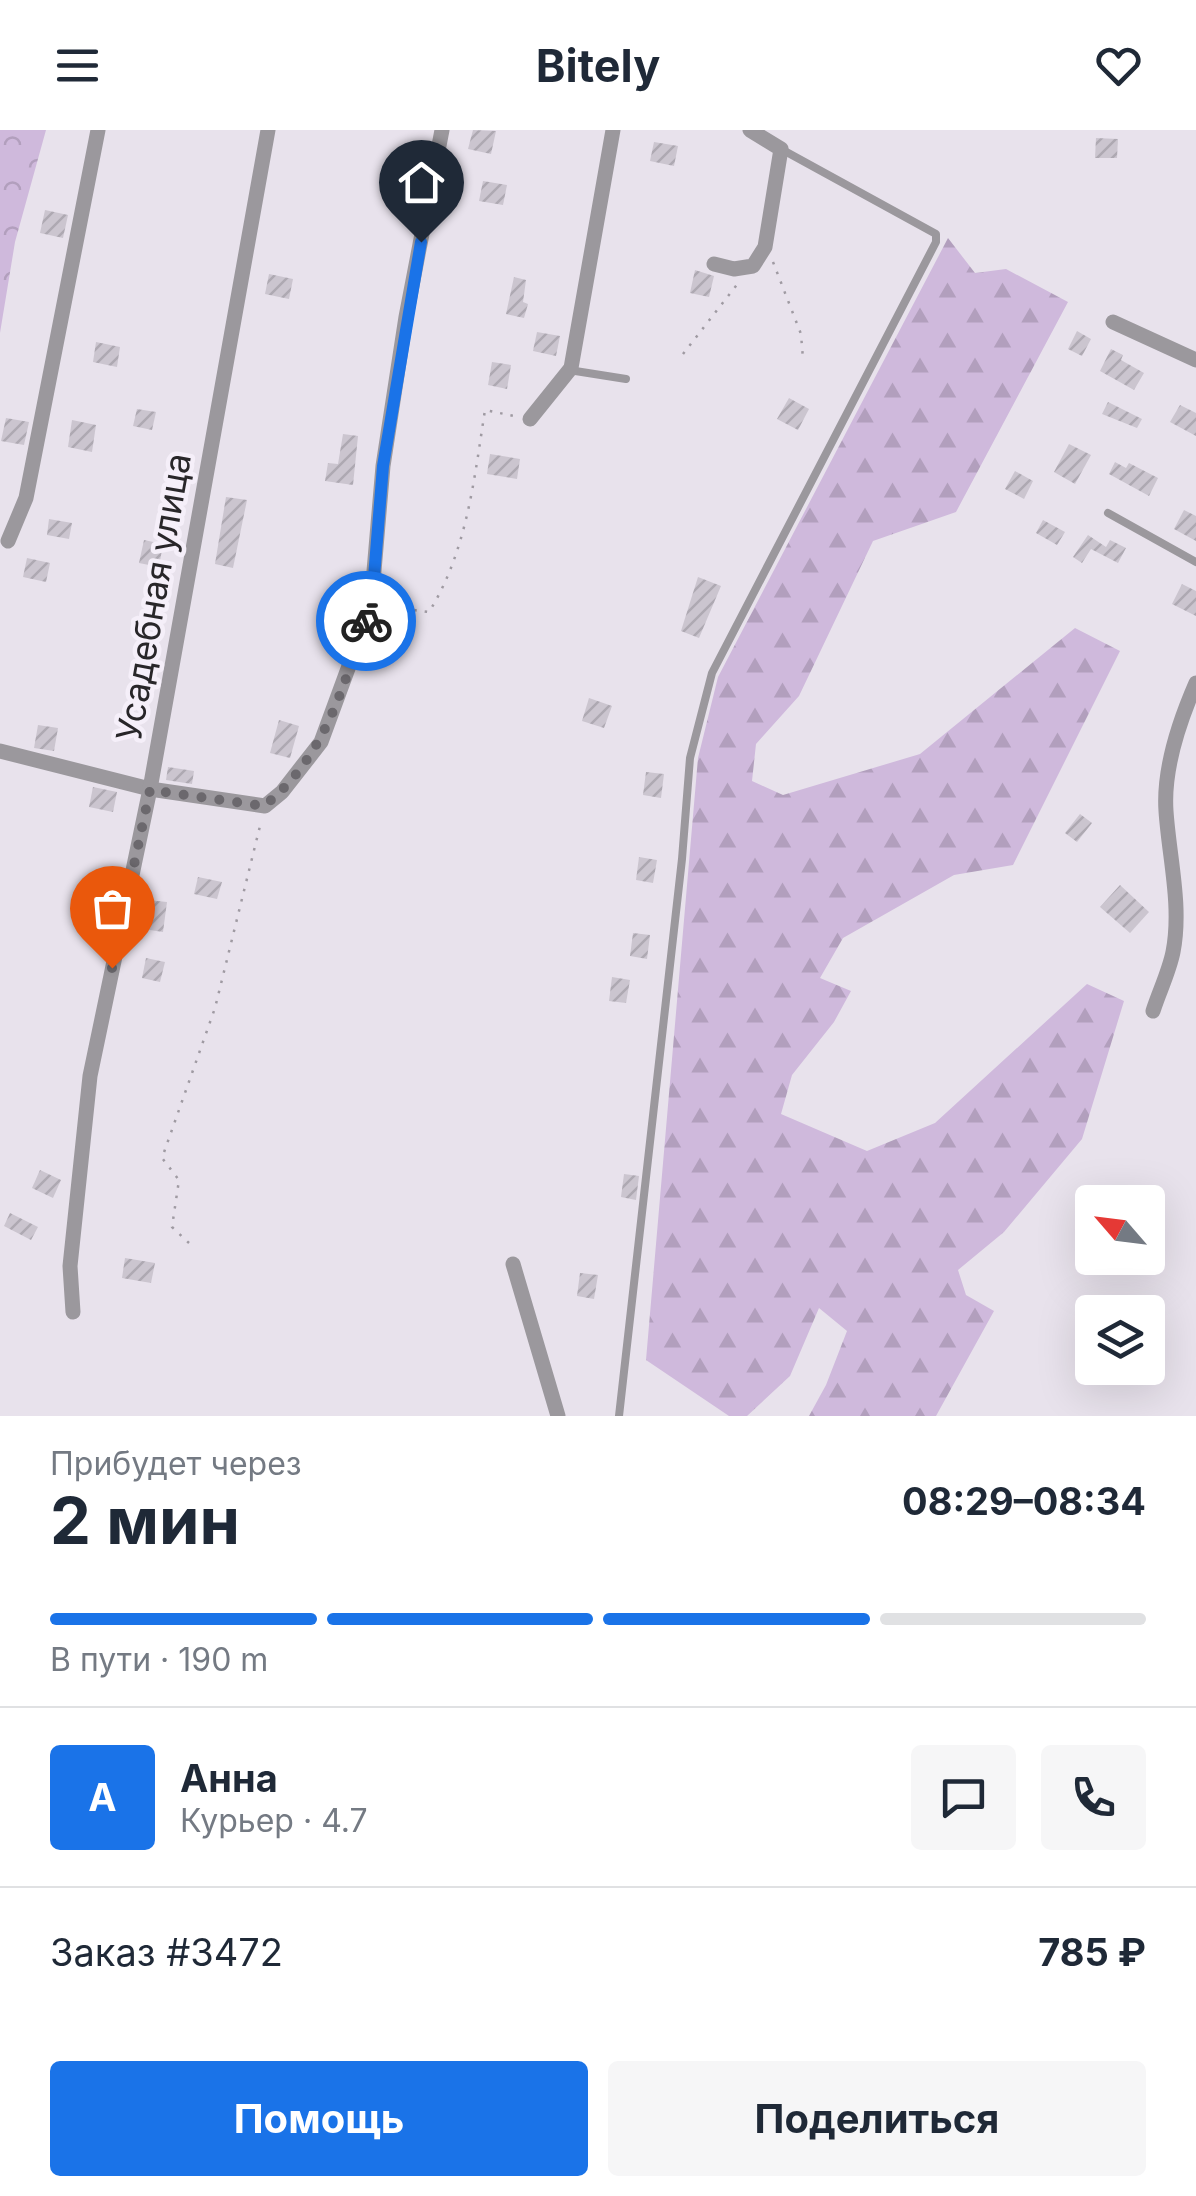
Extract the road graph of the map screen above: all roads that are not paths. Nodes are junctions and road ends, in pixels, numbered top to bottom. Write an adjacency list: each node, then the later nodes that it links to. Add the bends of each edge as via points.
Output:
1 (98, 130): 14 (street, via 26,498)
2 (268, 130): 18 (street, Усадебная улица)
3 (442, 130): 18 (street, via 383,466 372,602 321,742 264,806)
4 (614, 130): 10 (street)
5 (750, 130): 6 (street)
6 (782, 149): 7 (street, via 765,248 753,266); 23 (lane, via 936,234 936,242 712,673 690,758)
7 (714, 264)
8 (1113, 322): 9 (street)
9 (1196, 360)
10 (569, 370): 11 (lane); 12 (street)
11 (626, 379)
12 (530, 420)
13 (1108, 513): 15 (lane)
14 (8, 541)
15 (1196, 562)
16 (1196, 683): 19 (street, via 1172,755 1166,807 1175,886 1173,952)
17 (0, 751): 18 (street)
18 (150, 790): 21 (street, Усадебная улица, via 90,1076 70,1266)
19 (1152, 1011)
20 (513, 1264): 22 (street)
21 (73, 1312)
22 (558, 1416)
23 (619, 1416)

